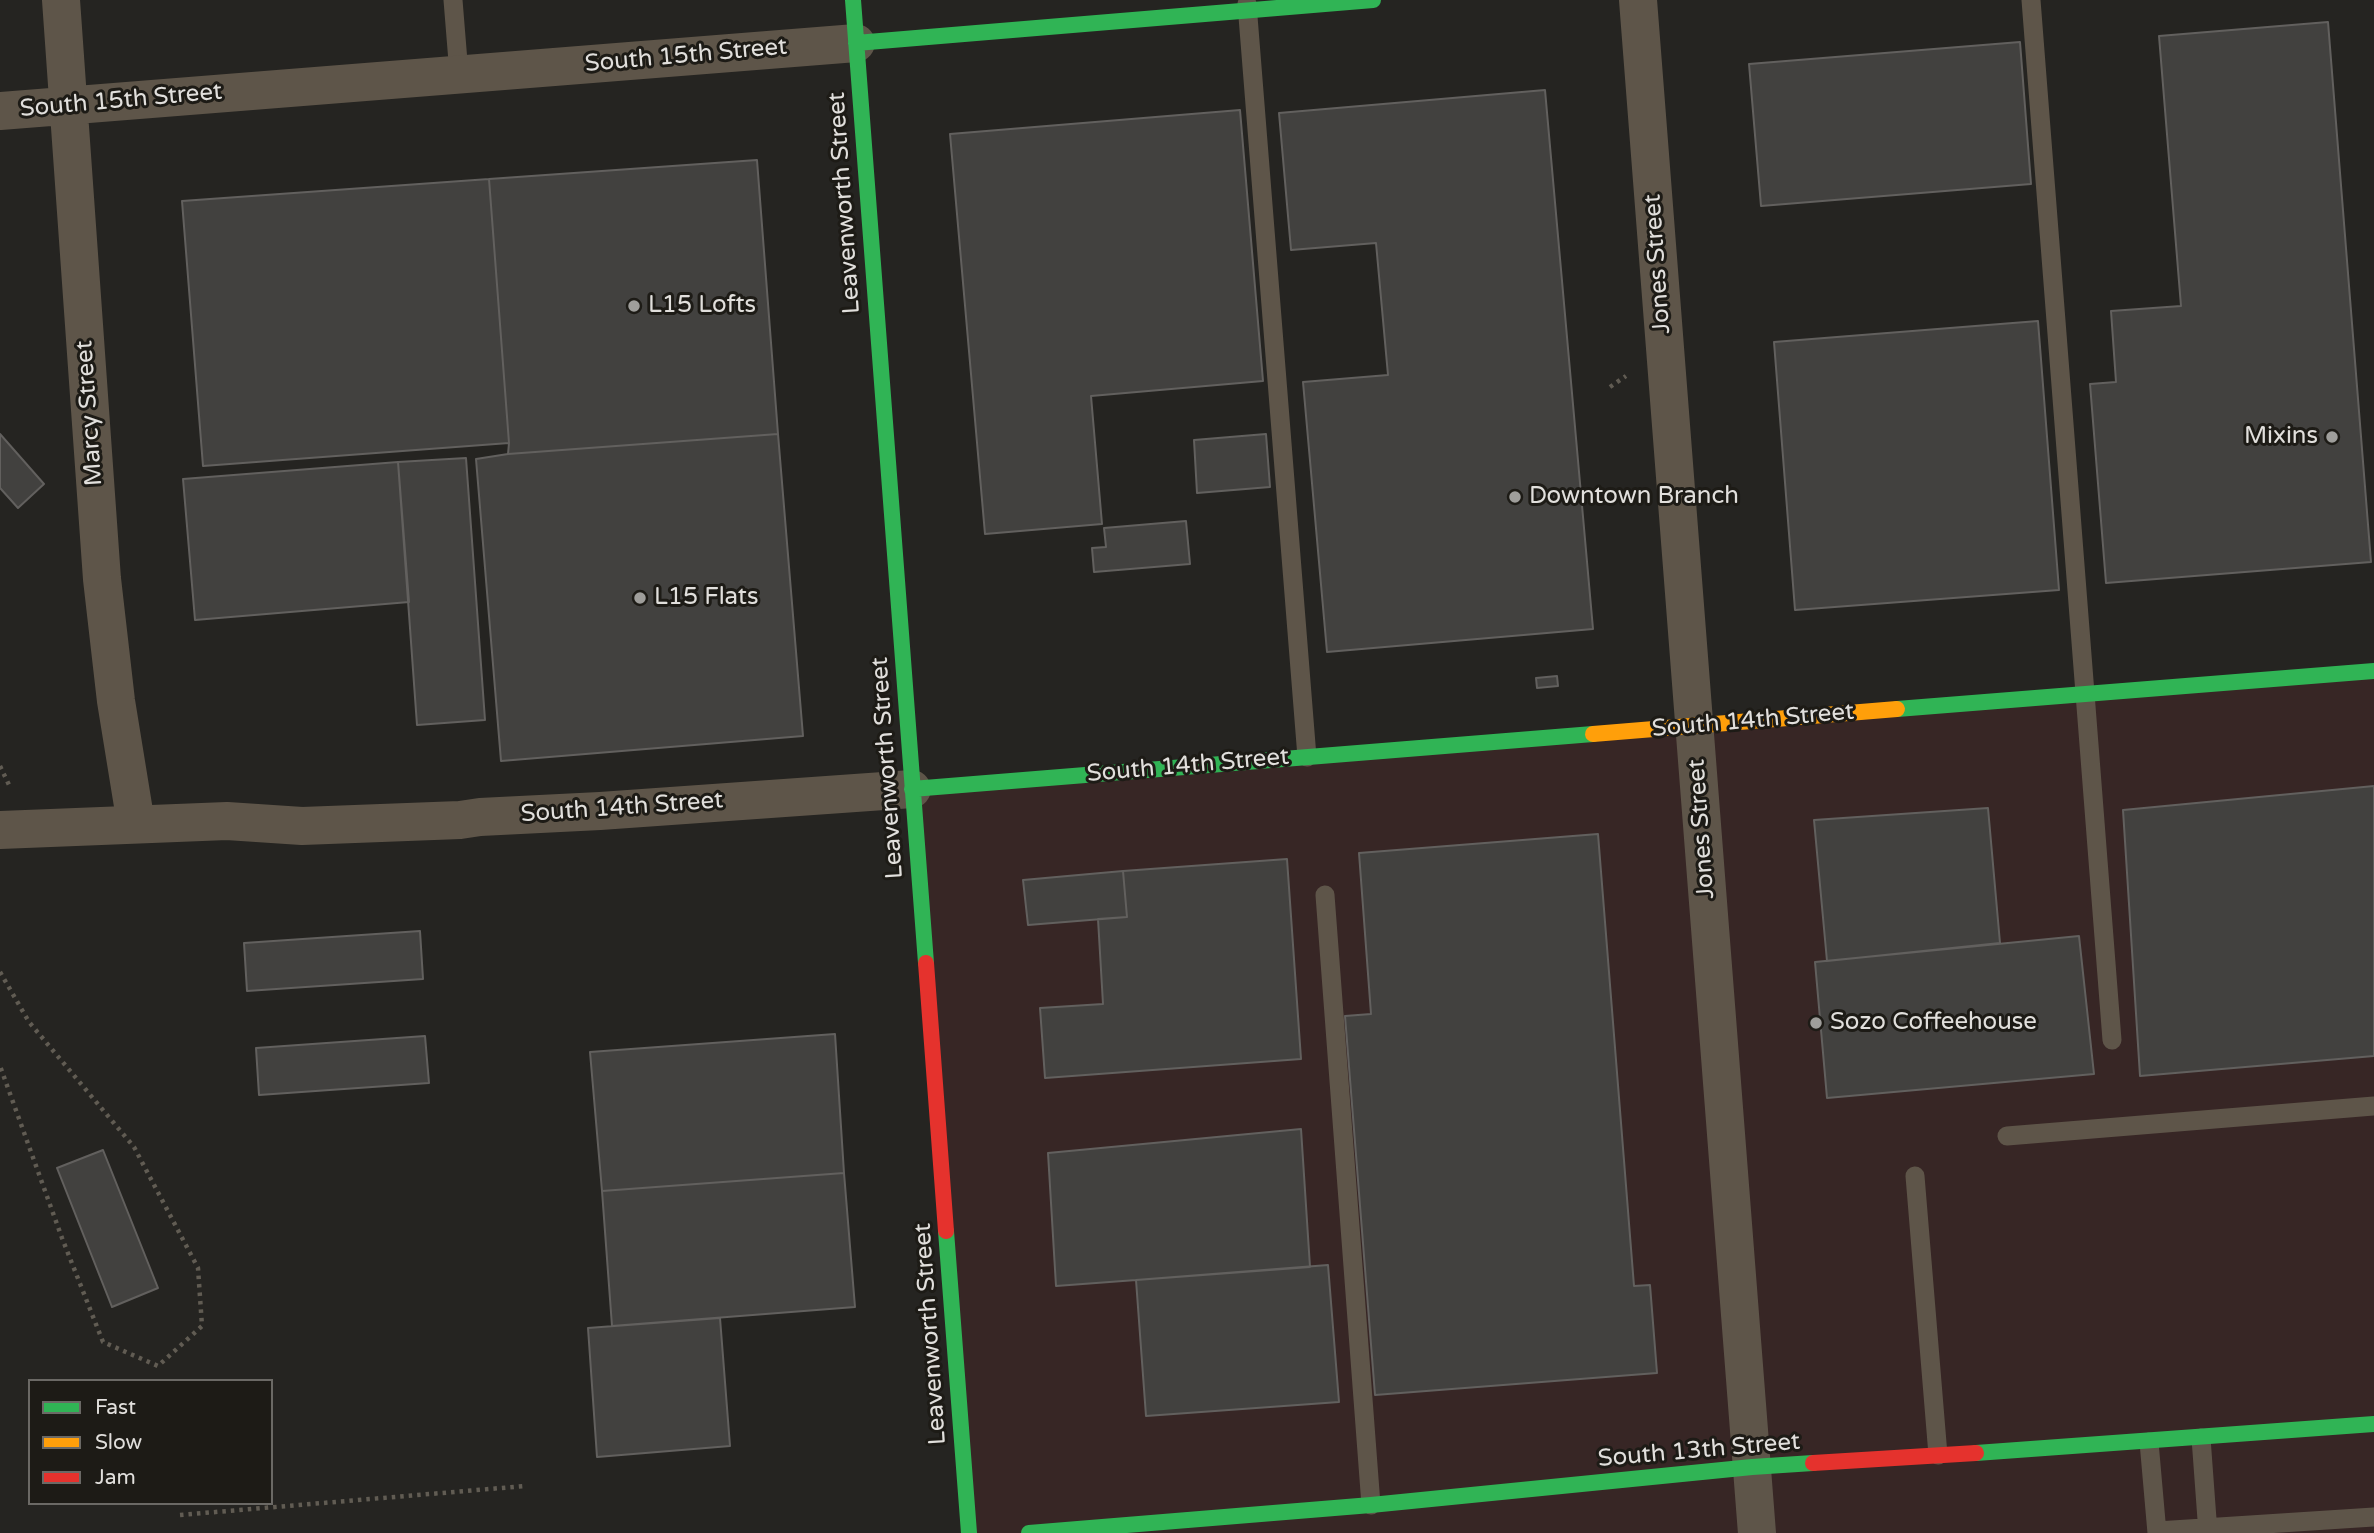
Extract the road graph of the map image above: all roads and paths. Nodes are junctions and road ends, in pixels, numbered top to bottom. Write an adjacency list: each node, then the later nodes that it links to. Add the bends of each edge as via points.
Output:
1 (61, 0): 10 (street, Marcy Street)
2 (453, 0): 9 (lane)
3 (853, 0): 8 (main road, Leavenworth Street)
4 (1373, 0): 7 (main road, South 15th Street)
5 (1638, 0): 14 (street, Jones Street)
6 (2031, 0): 13 (lane)
7 (1247, 5): 8 (main road, South 15th Street); 15 (lane)
8 (856, 43): 9 (street, South 15th Street); 16 (main road, Leavenworth Street)
9 (459, 74): 10 (street, South 15th Street)
10 (69, 105): 11 (street, South 15th Street); 17 (street, Marcy Street, via 102,579)
11 (0, 111)
12 (2374, 671): 13 (main road, South 14th Street)
13 (2085, 694): 14 (main road, South 14th Street); 21 (lane)
14 (1694, 726): 15 (main road, South 14th Street); 30 (street, Jones Street)
15 (1307, 757): 16 (main road, South 14th Street)
16 (912, 789): 17 (street, South 14th Street, via 460,820 302,826 227,821); 38 (main road, Leavenworth Street)
17 (136, 824): 18 (street, South 14th Street)
18 (0, 830)
19 (1325, 895): 32 (lane)
20 (0, 972): 22 (path, via 29,1022 134,1147 198,1268 202,1326 158,1366 103,1342)
21 (2112, 1040)
22 (0, 1066)
23 (2374, 1106): 24 (lane)
24 (2007, 1136)
25 (1915, 1176): 29 (lane)
26 (2374, 1424): 27 (main road, South 13th Street)
27 (2201, 1438): 28 (main road, South 13th Street); 36 (lane)
28 (2149, 1442): 29 (main road, South 13th Street); 37 (lane)
29 (1938, 1455): 30 (main road, South 13th Street)
30 (1752, 1467): 32 (main road, South 13th Street); 40 (street, Jones Street)
31 (525, 1486): 33 (path)
32 (1371, 1506): 39 (main road, South 13th Street)
33 (180, 1515)
34 (2368, 1522): 35 (lane)
35 (2308, 1527): 36 (lane)
36 (2208, 1531): 37 (lane)
37 (2157, 1532)
38 (969, 1533)
39 (1029, 1533)
40 (1757, 1533)

